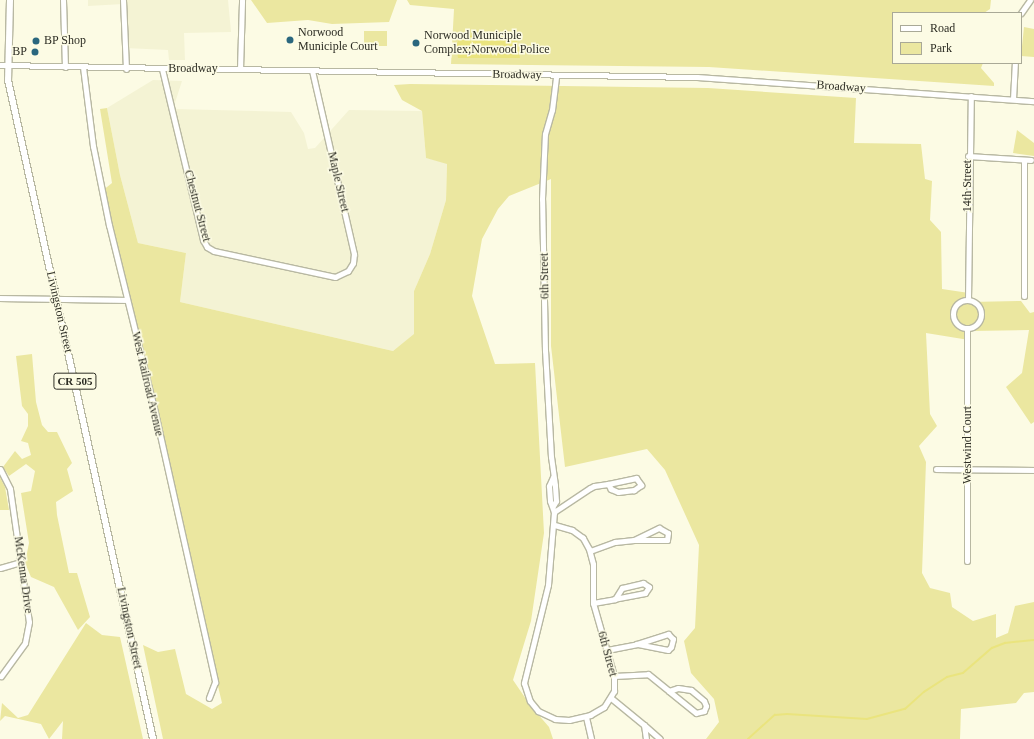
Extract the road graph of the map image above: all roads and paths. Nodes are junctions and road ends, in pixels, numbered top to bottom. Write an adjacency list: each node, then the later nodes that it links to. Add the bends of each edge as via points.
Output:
1 (10, 0): 8 (main road, Livingston Street / CR 505)
2 (63, 0): 9 (street)
3 (123, 0): 11 (street)
4 (242, 0): 13 (street)
5 (1030, 0): 6 (street)
6 (1022, 12)
7 (1015, 64): 17 (street)
8 (3, 65): 9 (street, Broadway); 25 (main road, Livingston Street / CR 505)
9 (65, 67): 10 (street, Broadway)
10 (83, 67): 11 (street, Broadway); 26 (street, West Railroad Avenue, via 97,172)
11 (126, 68): 12 (street, Broadway)
12 (162, 69): 13 (street, Broadway); 22 (street, Chestnut Street, via 203,240 207,247 214,251)
13 (240, 69): 14 (street, Broadway)
14 (312, 71): 15 (street, Broadway); 22 (street, Maple Street, via 354,254 353,263 348,271 339,276)
15 (556, 75): 16 (street, Broadway, via 697,77); 34 (street, 6th Street, via 552,110 545,134 542,199 545,351 556,501 553,506)
16 (971, 96): 17 (street, Broadway); 19 (street, 14th Street)
17 (1013, 99): 18 (street, Broadway)
18 (1034, 101)
19 (968, 156): 20 (street); 27 (street, 14th Street)
20 (1024, 160): 21 (street); 23 (street)
21 (1031, 160)
22 (327, 276)
23 (1024, 296)
24 (0, 298): 25 (street)
25 (57, 299): 26 (street); 52 (main road, Livingston Street / CR 505)
26 (127, 300): 48 (street, West Railroad Avenue, via 215,682)
27 (968, 300): 28 (street, via 976,304 980,317 976,325); 28 (street, via 959,303 953,314 959,325)
28 (967, 328): 31 (street, Westwind Court)
29 (0, 469): 39 (street, McKenna Drive, via 10,490)
30 (936, 469): 31 (street)
31 (969, 470): 32 (street); 38 (street, Westwind Court)
32 (1034, 470)
33 (608, 484): 33 (street, via 636,478 641,485 634,490 618,492 611,489); 34 (street, via 587,489)
34 (554, 512): 35 (street, 6th Street)
35 (554, 525): 37 (street, via 572,530 583,538); 50 (street, 6th Street, via 547,591 524,686 530,701 543,714 562,720)
36 (634, 540): 36 (street, via 665,541 669,535 663,529 655,529); 37 (street, via 621,540)
37 (590, 551): 42 (street, 6th Street)
38 (967, 561)
39 (21, 562): 40 (street); 45 (street, McKenna Drive, via 29,629 22,648)
40 (0, 568)
41 (615, 599): 41 (street, via 643,594 649,588 644,583 628,586 620,590); 42 (street)
42 (593, 603): 44 (street, 6th Street)
43 (637, 644): 43 (street, via 665,635 672,637 672,647 668,650); 44 (street)
44 (607, 650): 46 (street, 6th Street)
45 (0, 676)
46 (614, 676): 47 (street, via 648,674); 49 (street, 6th Street)
47 (669, 690): 47 (street, via 696,713 702,713 706,709 704,701 691,690)
48 (209, 698)
49 (611, 698): 50 (street, 6th Street, via 600,710); 51 (street)
50 (586, 717): 53 (street)
51 (644, 725): 54 (street); 55 (street)
52 (153, 739)
53 (591, 739)
54 (646, 739)
55 (660, 739)

